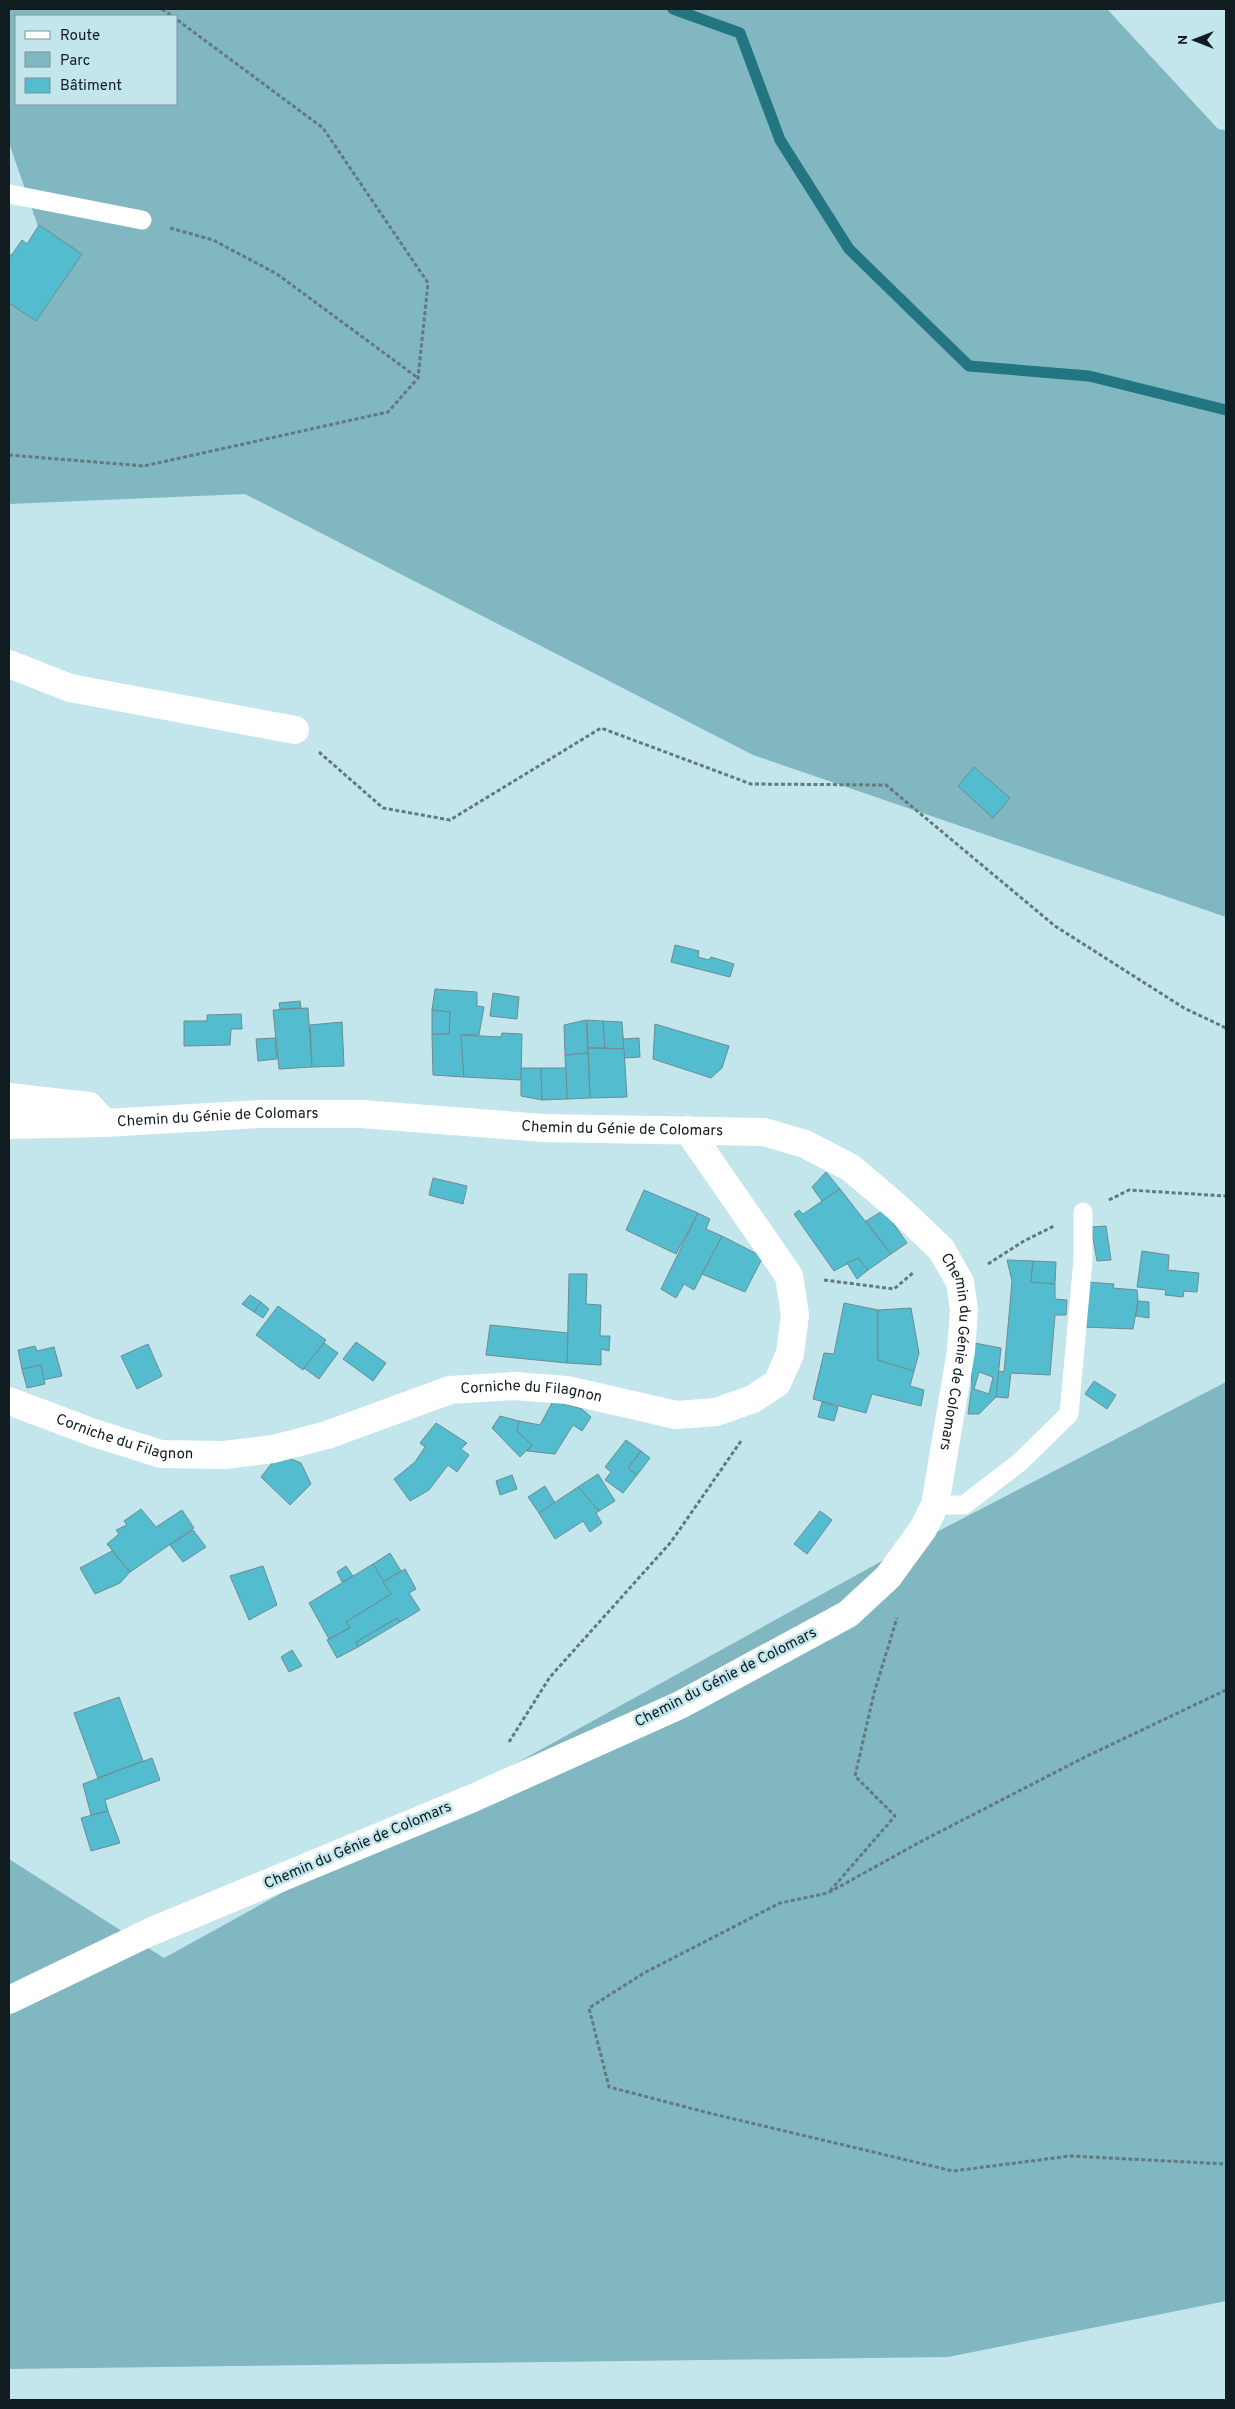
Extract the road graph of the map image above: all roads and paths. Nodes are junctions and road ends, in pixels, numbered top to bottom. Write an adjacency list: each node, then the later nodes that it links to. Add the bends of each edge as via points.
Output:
1 (178, 20): 4 (path, via 323,128 428,283)
2 (9, 194): 3 (lane)
3 (142, 220): 4 (path, via 213,240 277,274)
4 (418, 378): 5 (path, via 388,412 144,466)
5 (9, 455)
6 (9, 664): 7 (street, via 70,688)
7 (295, 730): 8 (path, via 382,808 450,820 602,728 751,784 886,785 1055,926 1184,1008)
8 (1226, 1028)
9 (9, 1097): 10 (street, via 89,1106)
10 (105, 1123): 11 (street, Chemin du Génie de Colomars); 12 (street, Chemin du Génie de Colomars, via 260,1114 361,1114 544,1128)
11 (9, 1125)
12 (688, 1130): 14 (street, Chemin du Génie de Colomars, via 764,1132 805,1144 851,1168); 15 (street, Corniche du Filagnon)
13 (1083, 1212): 18 (lane, via 1083,1260 1069,1414 1020,1462 964,1504)
14 (941, 1249): 15 (path, via 894,1289); 18 (street, Chemin du Génie de Colomars, via 960,1282 964,1310 961,1351)
15 (789, 1276): 16 (street, Corniche du Filagnon, via 796,1315 790,1354 777,1383)
16 (753, 1399): 17 (street, Corniche du Filagnon, via 716,1412 676,1415 567,1390 514,1386 450,1390 327,1435 273,1449 224,1455 161,1454); 21 (path, via 748,1431 671,1542 550,1677)
17 (9, 1401)
18 (935, 1504): 23 (street, Chemin du Génie de Colomars, via 923,1529 888,1578 848,1614 680,1705 473,1798 150,1932)
19 (899, 1611): 22 (path, via 874,1693 855,1776 895,1816)
20 (1226, 1690): 22 (path, via 1083,1758)
21 (504, 1749)
22 (828, 1893): 24 (path, via 780,1903 644,1972 589,2008 609,2087 953,2171 1070,2156)
23 (9, 2000)
24 (1226, 2164)

